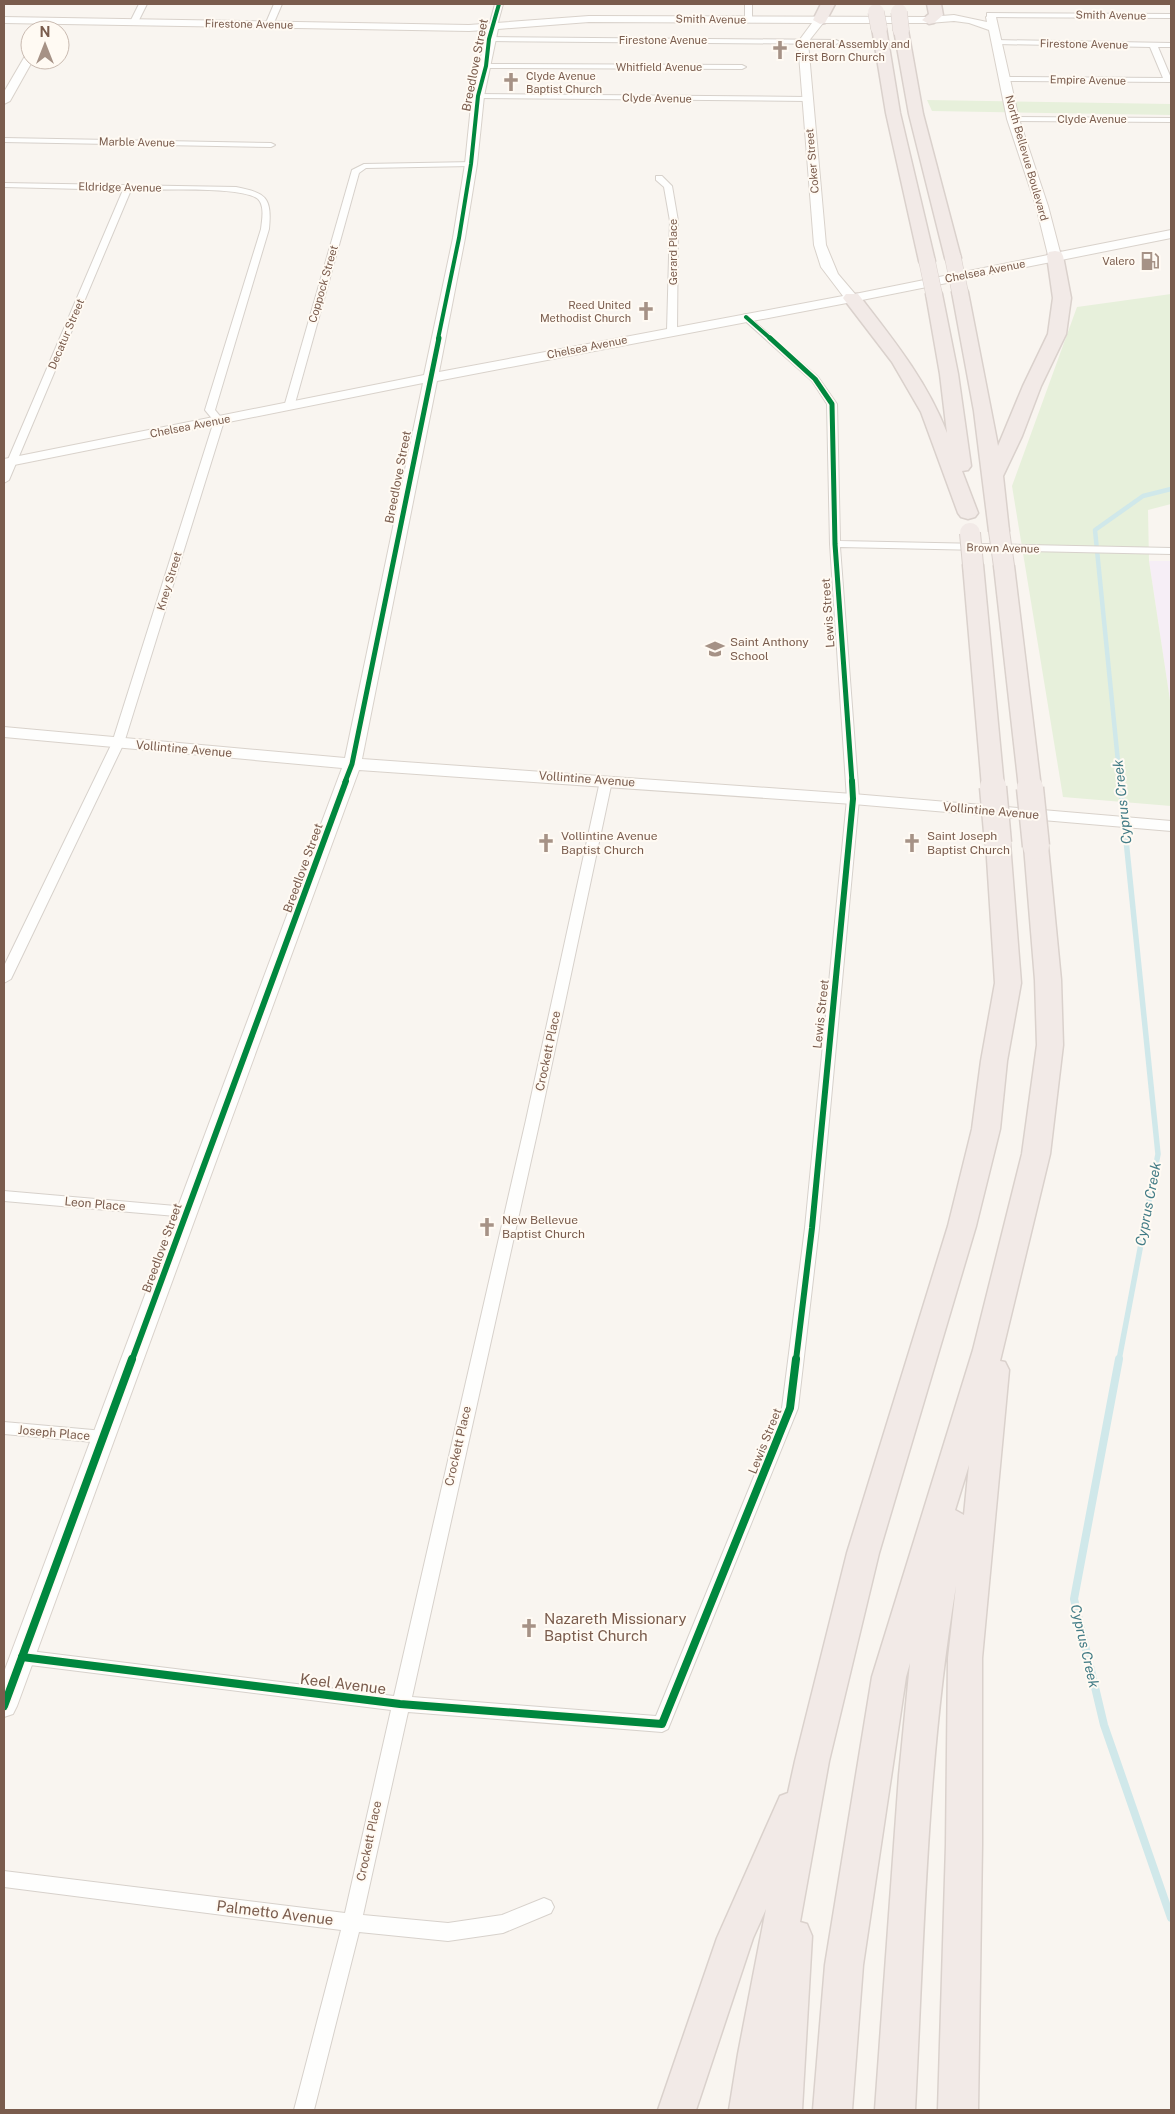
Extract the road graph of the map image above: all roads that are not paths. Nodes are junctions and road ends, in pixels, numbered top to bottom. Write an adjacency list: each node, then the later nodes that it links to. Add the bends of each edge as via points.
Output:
1 (143, 4): 17 (street)
2 (278, 4): 20 (street)
3 (748, 4): 12 (street)
4 (828, 4): 14 (highway)
5 (934, 4): 15 (highway, via 936,15)
6 (498, 8): 18 (main road, via 512,18); 21 (street, Breedlove Street)
7 (876, 8): 54 (highway, bridge, via 893,113 949,374)
8 (899, 8): 52 (highway, bridge, via 916,114 953,258 978,374)
9 (1171, 16): 10 (street, Smith Avenue)
10 (988, 19): 15 (main road, Smith Avenue); 15 (main road, Smith Avenue, via 940,23); 24 (main road, North Bellevue Boulevard)
11 (4, 20): 16 (main road, Firestone Avenue)
12 (749, 20): 13 (main road, Smith Avenue); 18 (main road, Smith Avenue, via 612,18)
13 (791, 20): 14 (main road, Smith Avenue); 22 (main road)
14 (820, 20): 15 (main road, Smith Avenue); 22 (main road)
15 (928, 20)
16 (20, 22)
17 (134, 22): 19 (main road, Firestone Avenue); 20 (main road, Firestone Avenue)
18 (538, 22): 21 (main road, Smith Avenue)
19 (70, 25)
20 (269, 25): 21 (main road, Firestone Avenue, via 416,27)
21 (491, 33): 22 (street, Firestone Avenue); 27 (main road, Breedlove Street)
22 (803, 42): 23 (street, Firestone Avenue); 33 (main road, Coker Street)
23 (836, 42)
24 (997, 42): 25 (street, Firestone Avenue); 30 (main road, North Bellevue Boulevard)
25 (1153, 45): 26 (street, Firestone Avenue); 31 (street)
26 (1171, 45)
27 (486, 66): 28 (street, Whitfield Avenue); 32 (main road, Breedlove Street)
28 (742, 67)
29 (22, 70): 34 (main road)
30 (1005, 79): 31 (street, Empire Avenue); 35 (main road, North Bellevue Boulevard)
31 (1170, 80)
32 (478, 96): 33 (street, Clyde Avenue); 39 (main road, Breedlove Street)
33 (806, 100): 45 (main road, Coker Street, via 824,263)
34 (4, 101)
35 (1013, 118): 36 (street, Clyde Avenue); 44 (main road, North Bellevue Boulevard)
36 (1171, 120)
37 (4, 140): 38 (street, Marble Avenue)
38 (271, 145)
39 (471, 164): 48 (main road, Breedlove Street); 49 (street, Coppock Street, via 364,166 355,172)
40 (659, 178): 47 (street, Gerard Place, via 668,186 674,221)
41 (4, 185): 42 (street, Eldridge Avenue)
42 (128, 187): 50 (street, Eldridge Avenue, via 236,189 255,193 264,201 267,211 265,229 210,410); 51 (street, Decatur Street)
43 (1171, 234): 44 (main road, Chelsea Avenue)
44 (1055, 256): 45 (main road, Chelsea Avenue); 52 (highway, via 1062,298 1057,334)
45 (852, 298): 46 (main road, Chelsea Avenue); 54 (highway, via 900,361 930,412)
46 (746, 317): 47 (main road, Chelsea Avenue); 55 (street, Lewis Street, via 815,379 832,404)
47 (672, 331): 48 (main road, Chelsea Avenue)
48 (429, 378): 49 (main road, Chelsea Avenue); 59 (main road, Breedlove Street)
49 (289, 407): 50 (main road, Chelsea Avenue)
50 (219, 421): 51 (main road, Chelsea Avenue); 58 (street, Kney Street)
51 (8, 462): 53 (street, Decatur Street)
52 (994, 474): 66 (highway, bridge, via 1036,846 1048,980 1050,1045 1036,1154)
53 (4, 480)
54 (968, 513): 74 (highway, bridge, via 1008,983 986,1129 962,1226 863,1553)
55 (835, 544): 56 (street, Brown Avenue); 61 (street, Lewis Street)
56 (1171, 551)
57 (4, 732): 58 (main road, Vollintine Avenue)
58 (118, 743): 59 (main road, Vollintine Avenue); 63 (street, Kney Street)
59 (352, 764): 60 (main road, Vollintine Avenue); 65 (main road, Breedlove Street)
60 (606, 781): 61 (main road, Vollintine Avenue); 71 (street, Crockett Place, via 533,1120)
61 (853, 800): 62 (main road, Vollintine Avenue); 73 (street, Lewis Street, via 812,1228 790,1408)
62 (1164, 826)
63 (4, 979)
64 (4, 1196): 65 (street, Leon Place)
65 (187, 1212): 69 (main road, Breedlove Street)
66 (1001, 1302): 67 (highway); 85 (highway, via 965,1658)
67 (988, 1350): 83 (highway, via 889,1677 844,1965); 84 (highway, via 959,1481 928,1652 916,1775)
68 (4, 1428): 69 (street, Joseph Place)
69 (104, 1437): 70 (main road, Breedlove Street)
70 (22, 1657): 71 (street, Keel Avenue); 72 (main road, Breedlove Street)
71 (400, 1704): 73 (street, Keel Avenue); 78 (street, Crockett Place)
72 (4, 1706)
73 (662, 1724)
74 (812, 1761): 75 (highway); 80 (highway, via 736,1938)
75 (802, 1808): 81 (highway); 82 (highway)
76 (4, 1880): 78 (street, Palmetto Avenue)
77 (544, 1907): 78 (street, Palmetto Avenue, via 503,1924 448,1932)
78 (352, 1923): 79 (street, Crockett Place)
79 (304, 2110)
80 (678, 2110)
81 (749, 2110)
82 (782, 2110)
83 (832, 2110)
84 (895, 2110)
85 (958, 2110)

